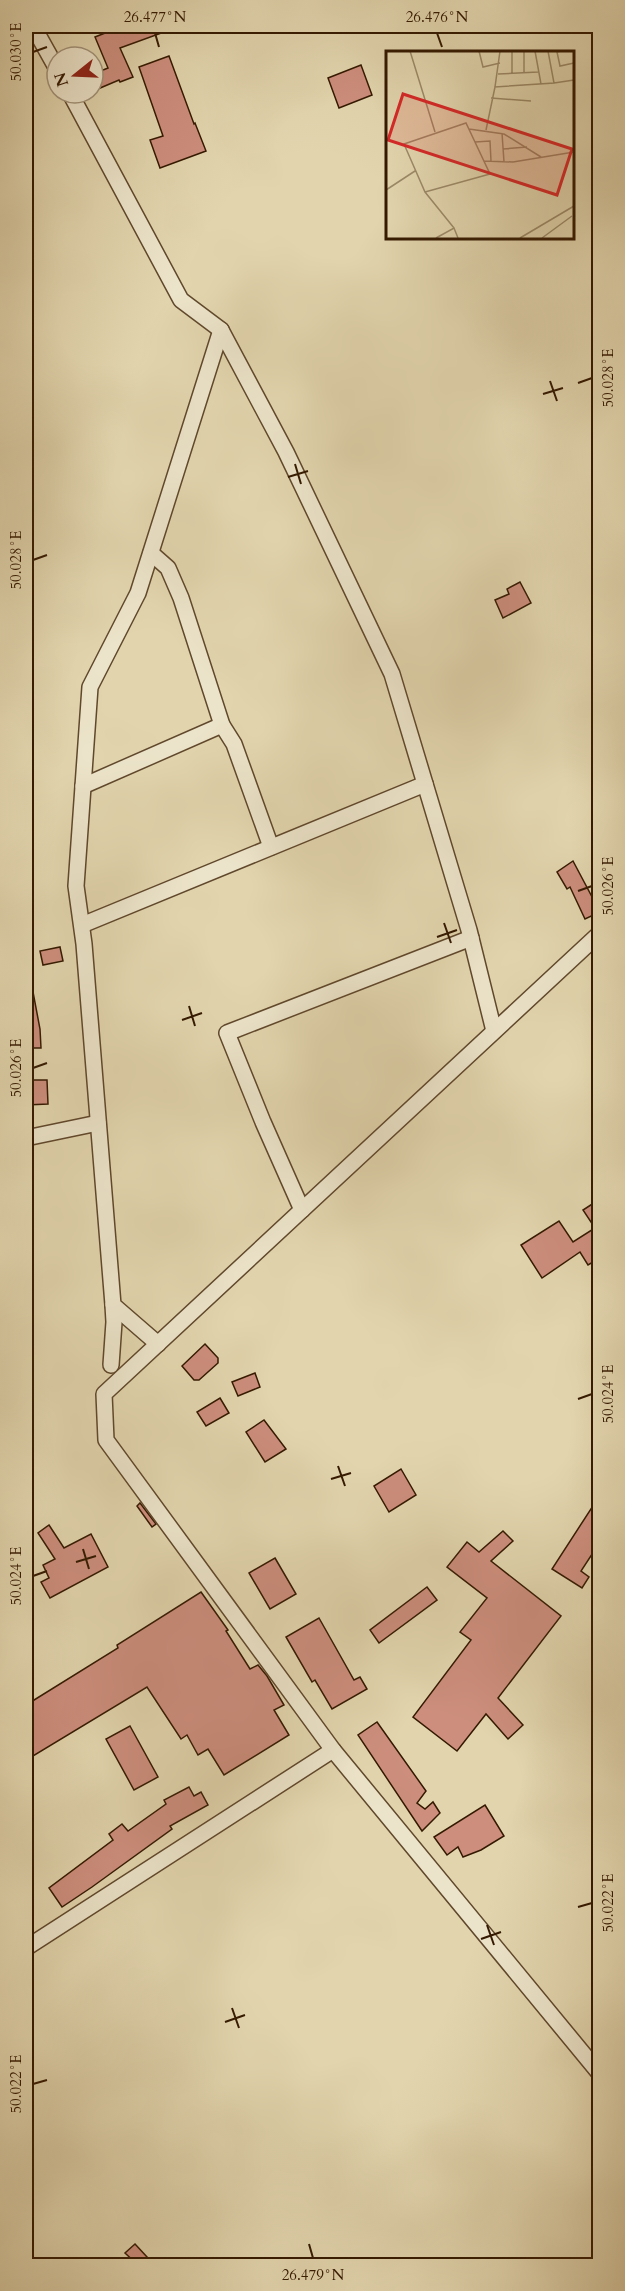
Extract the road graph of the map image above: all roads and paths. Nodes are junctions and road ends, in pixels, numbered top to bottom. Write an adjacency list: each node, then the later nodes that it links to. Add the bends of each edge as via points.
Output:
1 (33, 26): 2 (street)
2 (45, 48)
3 (76, 105): 4 (street, via 181,300)
4 (220, 330): 5 (street); 7 (street, via 286,452 392,674)
5 (151, 553): 6 (street, via 168,568 181,598); 8 (street, via 138,593 90,687)
6 (222, 725): 8 (street); 9 (street, via 234,744)
7 (425, 784): 9 (street); 12 (street)
8 (83, 786): 10 (street, via 76,886)
9 (271, 848): 10 (street)
10 (81, 925): 14 (street)
11 (600, 933): 13 (street)
12 (471, 938): 13 (street); 16 (street, via 227,1033)
13 (494, 1031): 16 (street)
14 (98, 1124): 15 (street); 17 (street)
15 (26, 1138)
16 (302, 1210): 18 (street)
17 (113, 1305): 18 (street); 19 (street)
18 (158, 1344): 20 (street, via 104,1394 106,1440)
19 (111, 1365)
20 (333, 1750): 21 (street); 22 (street)
21 (26, 1948)
22 (600, 2074)

